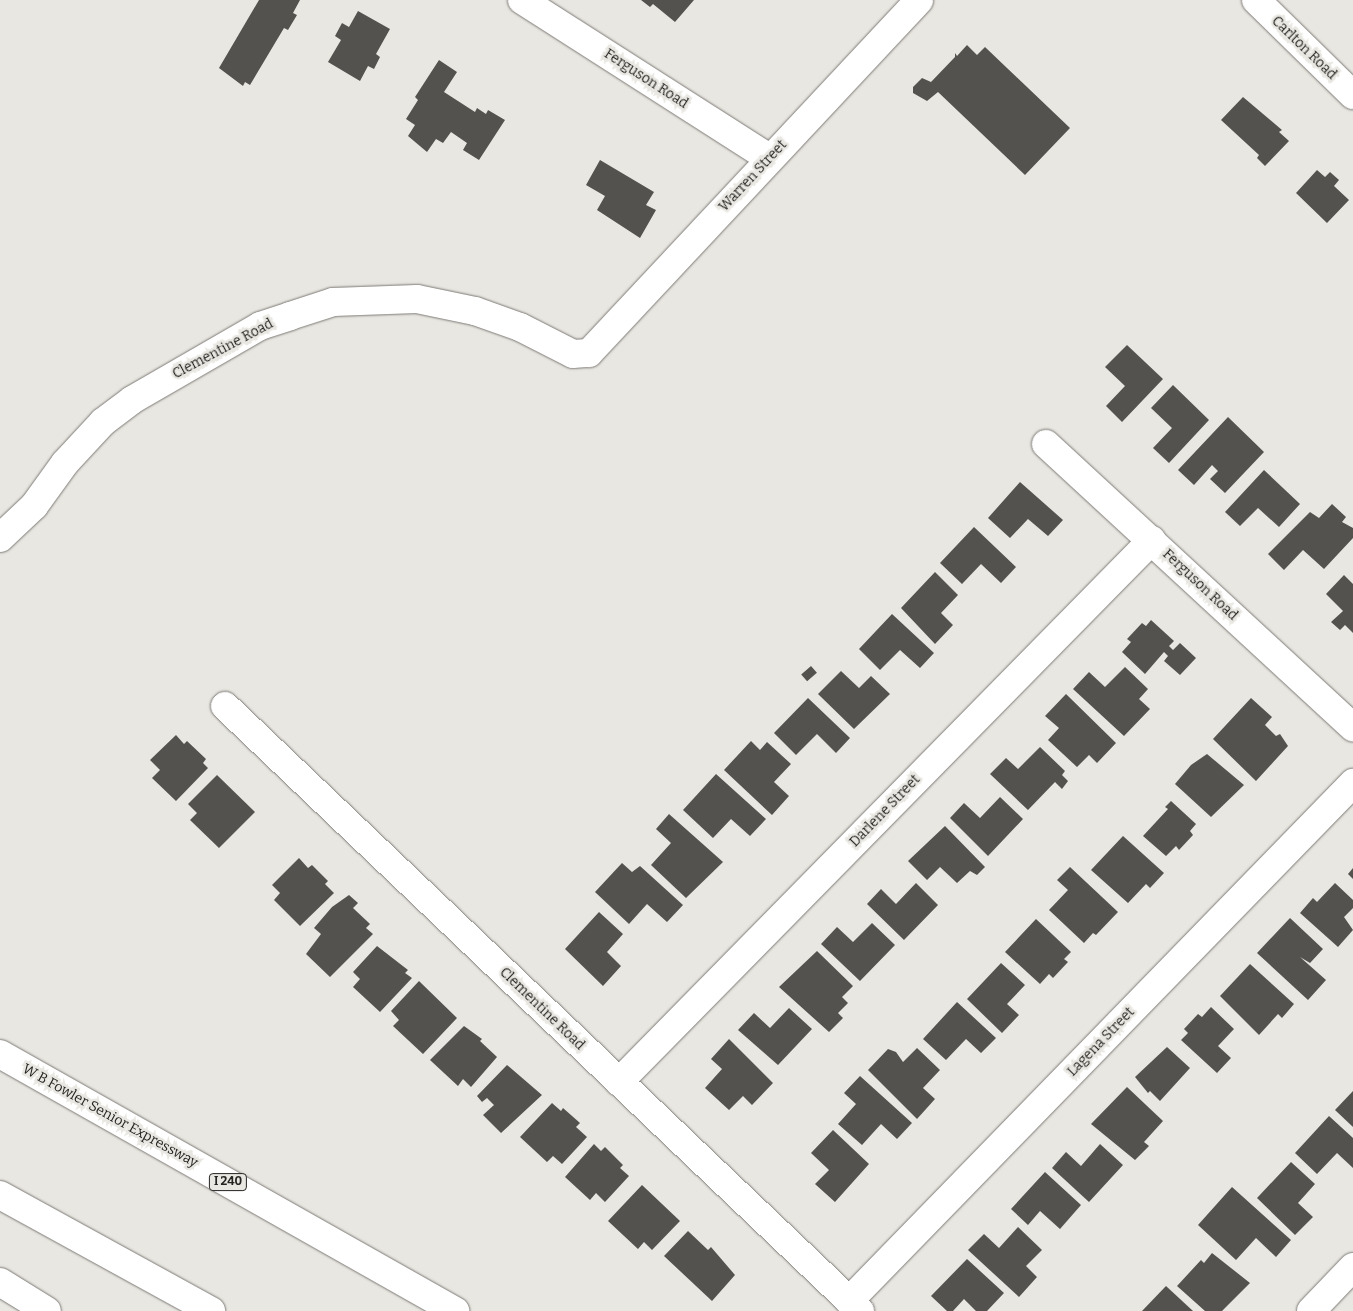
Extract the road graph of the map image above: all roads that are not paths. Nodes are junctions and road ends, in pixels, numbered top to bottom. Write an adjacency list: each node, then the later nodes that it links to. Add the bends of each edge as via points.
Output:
1 (522, 0): 5 (main road, Ferguson Road)
2 (919, 0): 5 (main road, Warren Street)
3 (1256, 0): 4 (main road, Carlton Road)
4 (1353, 95)
5 (770, 158): 6 (main road, Warren Street)
6 (589, 353): 8 (main road, Clementine Road, via 573,354 520,327 475,311 436,303 407,299 332,302 260,326 132,400 103,422 65,463 34,506)
7 (1046, 444): 9 (main road, Ferguson Road)
8 (0, 538)
9 (1152, 540): 11 (main road, Ferguson Road); 14 (main road, Darlene Street)
10 (225, 706): 14 (main road, Clementine Road)
11 (1353, 727)
12 (1353, 783): 18 (main road, Lagena Street)
13 (0, 1054): 21 (main road, W B Fowler Senior Expressway / I 240)
14 (619, 1082): 18 (main road, Clementine Road)
15 (0, 1195): 20 (main road)
16 (1353, 1267): 22 (main road)
17 (0, 1282): 19 (main road)
18 (855, 1306)
19 (47, 1311)
20 (211, 1311)
21 (455, 1311)
22 (1311, 1311)

